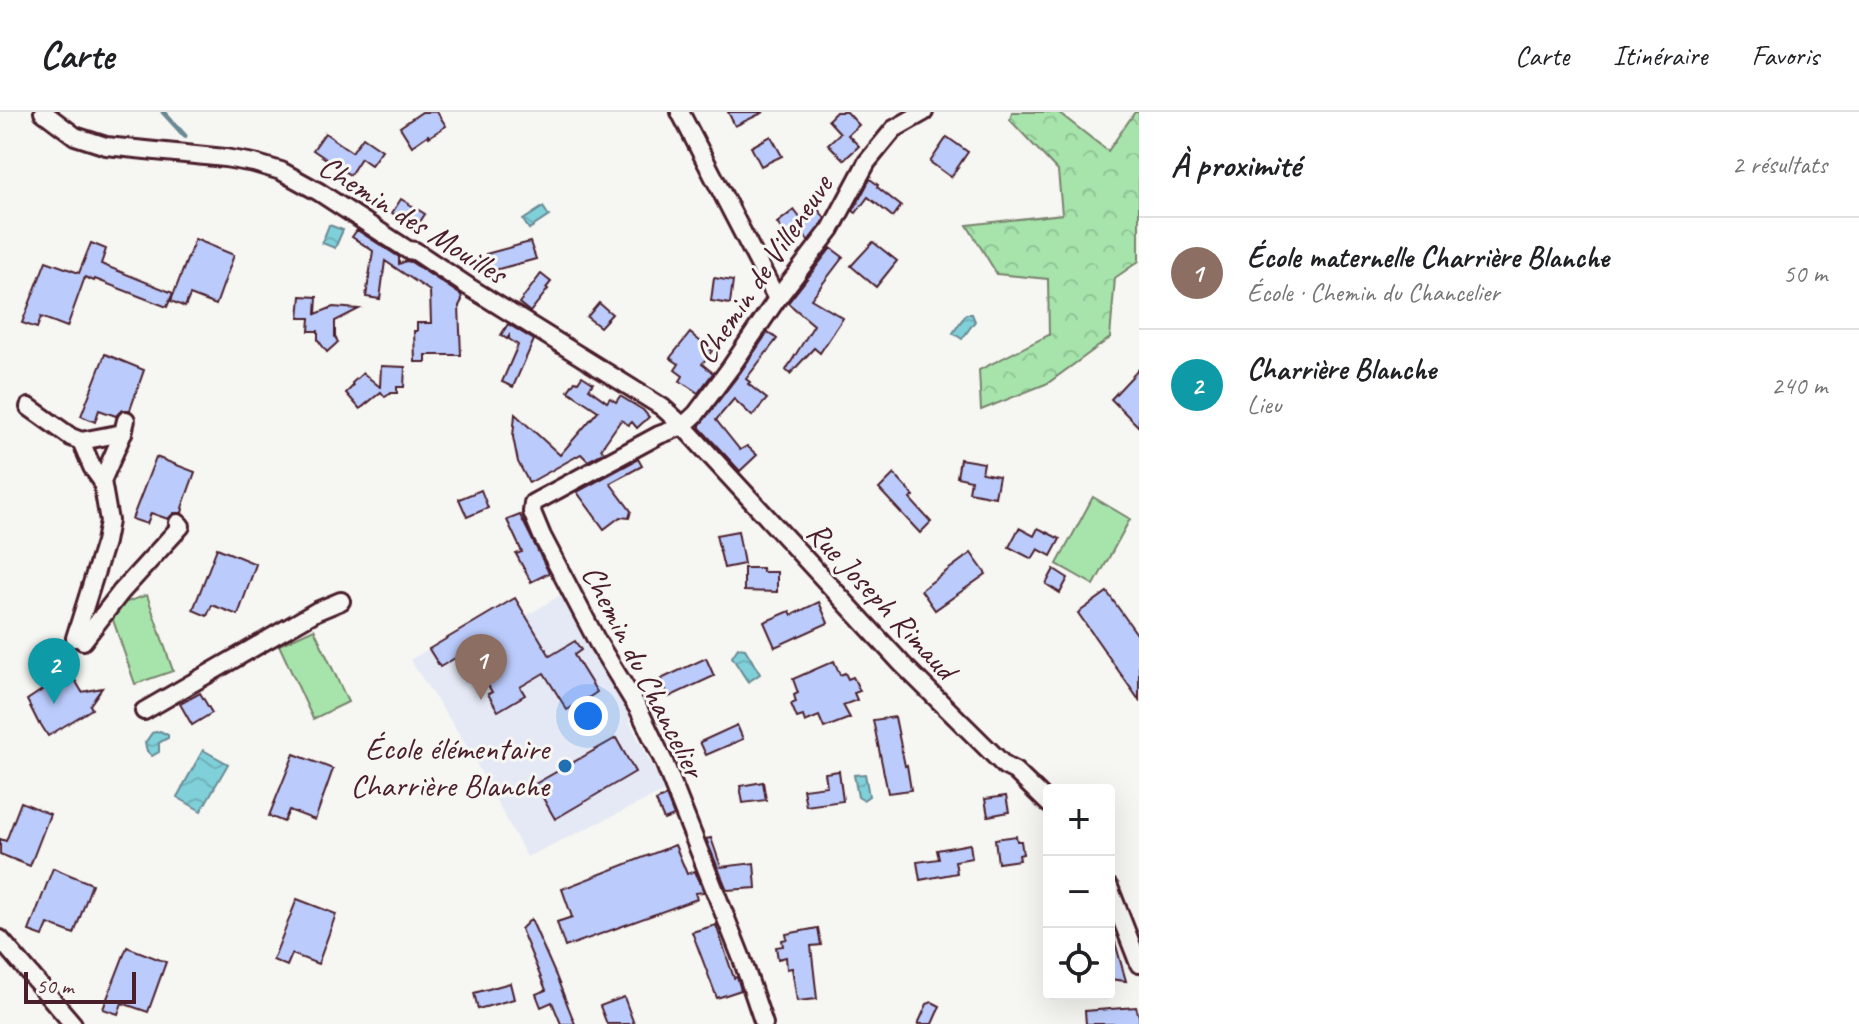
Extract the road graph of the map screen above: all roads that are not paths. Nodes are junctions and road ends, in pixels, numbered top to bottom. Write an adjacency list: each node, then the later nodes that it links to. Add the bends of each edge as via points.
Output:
1 (43, 112): 6 (street, Chemin des Mouilles, via 75,136 106,146 225,158 281,171 662,407)
2 (680, 112): 4 (street)
3 (924, 112): 4 (street, Chemin de Villeneuve, via 894,129 867,162 831,229)
4 (777, 299): 6 (street, Chemin de Villeneuve)
5 (29, 407): 7 (street)
6 (683, 426): 12 (street, Rue Joseph Rimaud, via 902,664); 19 (street, Chemin du Chancelier, via 533,503 532,512 664,762)
7 (81, 441): 8 (street); 8 (street, via 124,427)
8 (102, 481): 9 (street, via 109,521 79,640 181,526)
9 (178, 523)
10 (341, 601): 11 (street)
11 (144, 711)
12 (1043, 798)
13 (1115, 903): 14 (street)
14 (1124, 927): 16 (street); 17 (street)
15 (0, 939): 18 (street)
16 (1139, 949)
17 (1139, 964)
18 (73, 1024)
19 (764, 1024)

